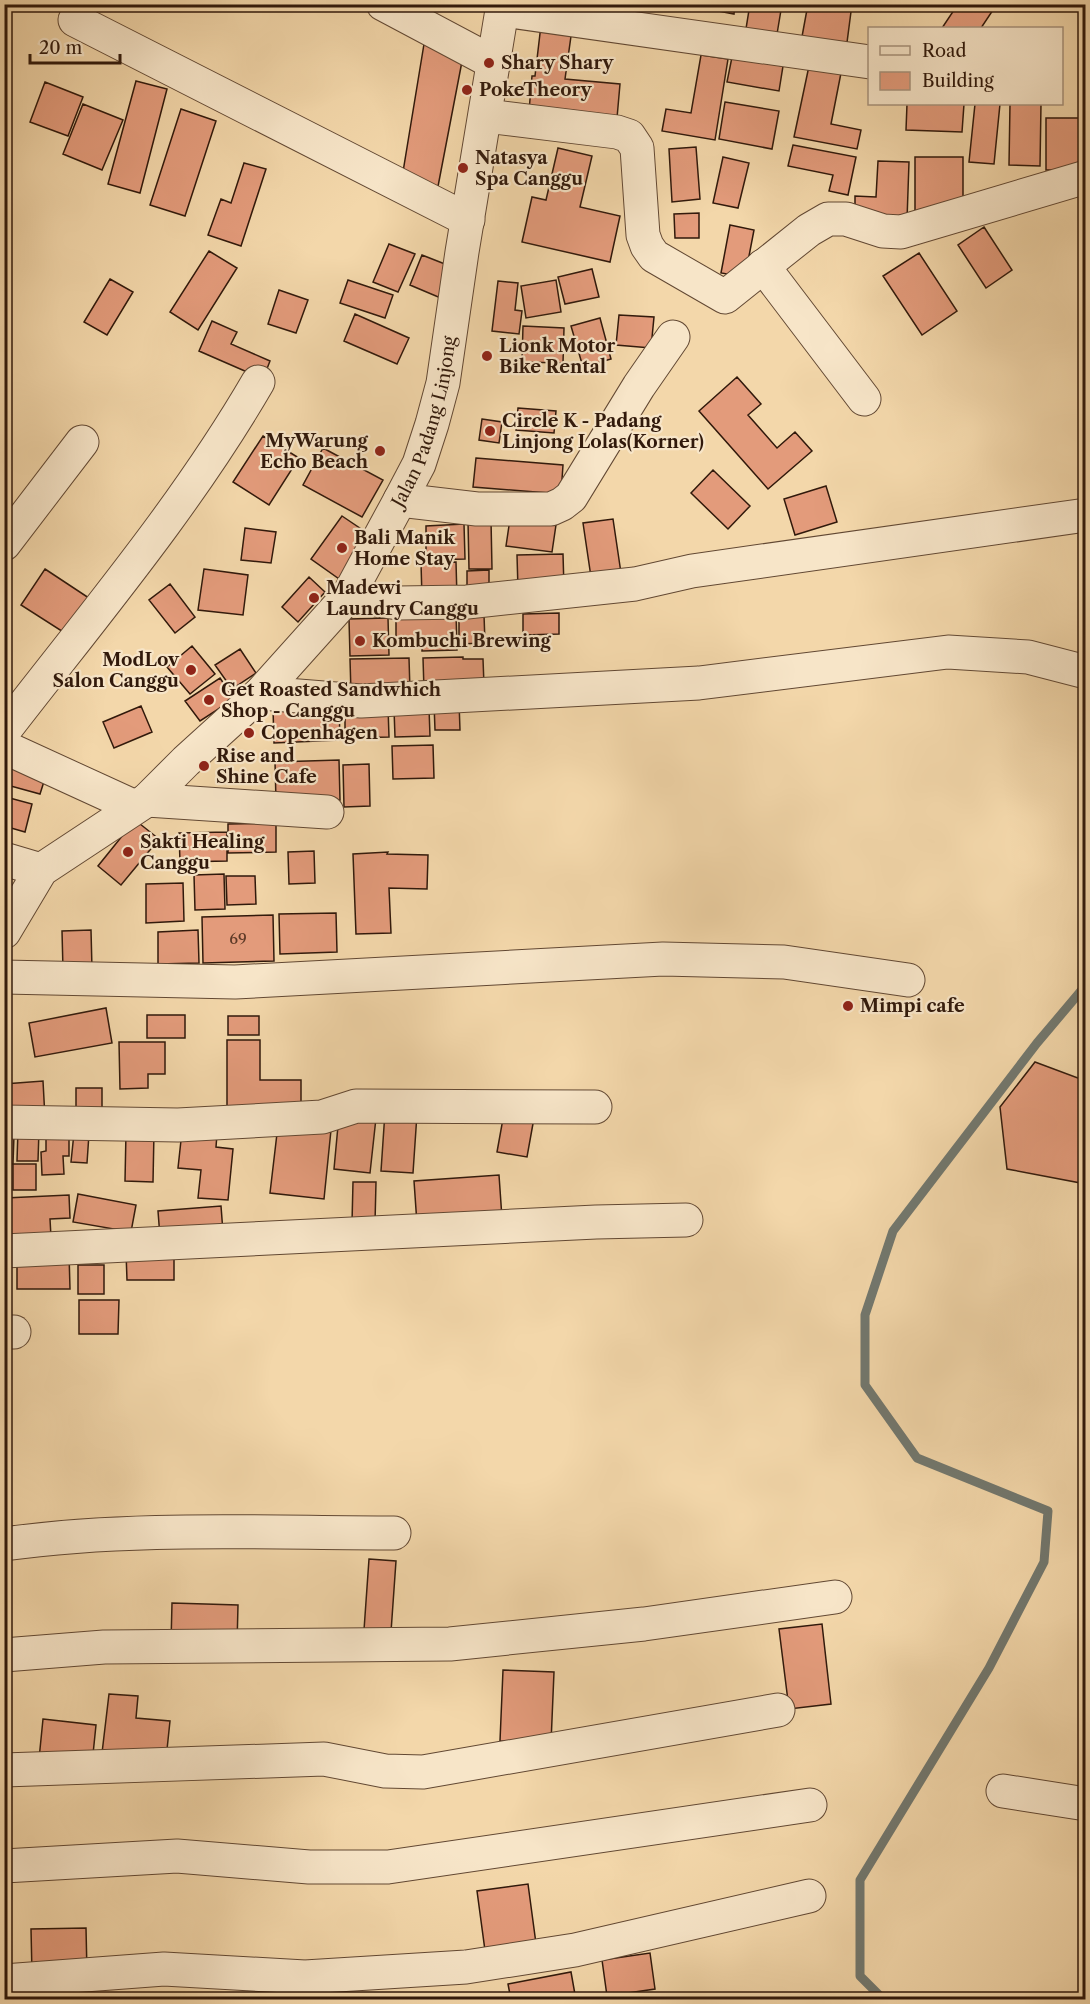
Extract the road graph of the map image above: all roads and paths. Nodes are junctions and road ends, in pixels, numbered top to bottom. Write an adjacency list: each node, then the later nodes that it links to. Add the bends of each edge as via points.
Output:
1 (383, 4): 5 (street)
2 (503, 7): 4 (street); 5 (street, Jalan Padang Linjong)
3 (75, 20): 8 (street)
4 (868, 62)
5 (494, 63): 6 (street, Jalan Padang Linjong)
6 (486, 116): 8 (street, Jalan Padang Linjong); 9 (street, via 629,136 637,148 643,235 654,256 725,297)
7 (1086, 177): 9 (street, via 901,232 883,231 846,219 828,219)
8 (468, 220): 14 (street, Jalan Padang Linjong, via 443,383 419,464)
9 (763, 266): 12 (street)
10 (674, 338): 14 (street, via 562,504 551,509 477,509)
11 (258, 382): 20 (street, via 151,541)
12 (864, 399)
13 (82, 442): 16 (street)
14 (400, 500): 17 (street, Jalan Padang Linjong)
15 (1086, 515): 17 (street, via 692,571 635,584 467,602 398,603)
16 (4, 544)
17 (348, 596): 19 (street, Jalan Padang Linjong)
18 (1086, 672): 19 (street, via 1028,657 948,652 699,683 362,701)
19 (261, 693): 22 (street, Jalan Padang Linjong)
20 (4, 731)
21 (4, 747): 22 (street)
22 (141, 804): 23 (street); 25 (street, Jalan Padang Linjong)
23 (327, 812)
24 (4, 860): 25 (street)
25 (41, 870): 26 (street, Jalan Padang Linjong)
26 (4, 932)
27 (4, 977): 28 (street, via 235,982 663,959 784,962)
28 (908, 980)
29 (595, 1107): 30 (street, via 356,1106 322,1117 178,1125)
30 (4, 1122)
31 (686, 1221): 32 (street)
32 (4, 1251)
33 (394, 1533): 34 (street, via 114,1533)
34 (4, 1544)
35 (836, 1597): 36 (street, via 644,1624 450,1644 104,1647)
36 (4, 1655)
37 (778, 1710): 38 (street, via 423,1772 385,1771 324,1759)
38 (4, 1770)
39 (1003, 1791): 40 (street)
40 (1086, 1804)
41 (810, 1805): 42 (street, via 388,1867 309,1867 177,1856)
42 (4, 1866)
43 (809, 1896): 44 (street, via 575,1950 466,1967 305,1977 165,1969)
44 (4, 1981)

